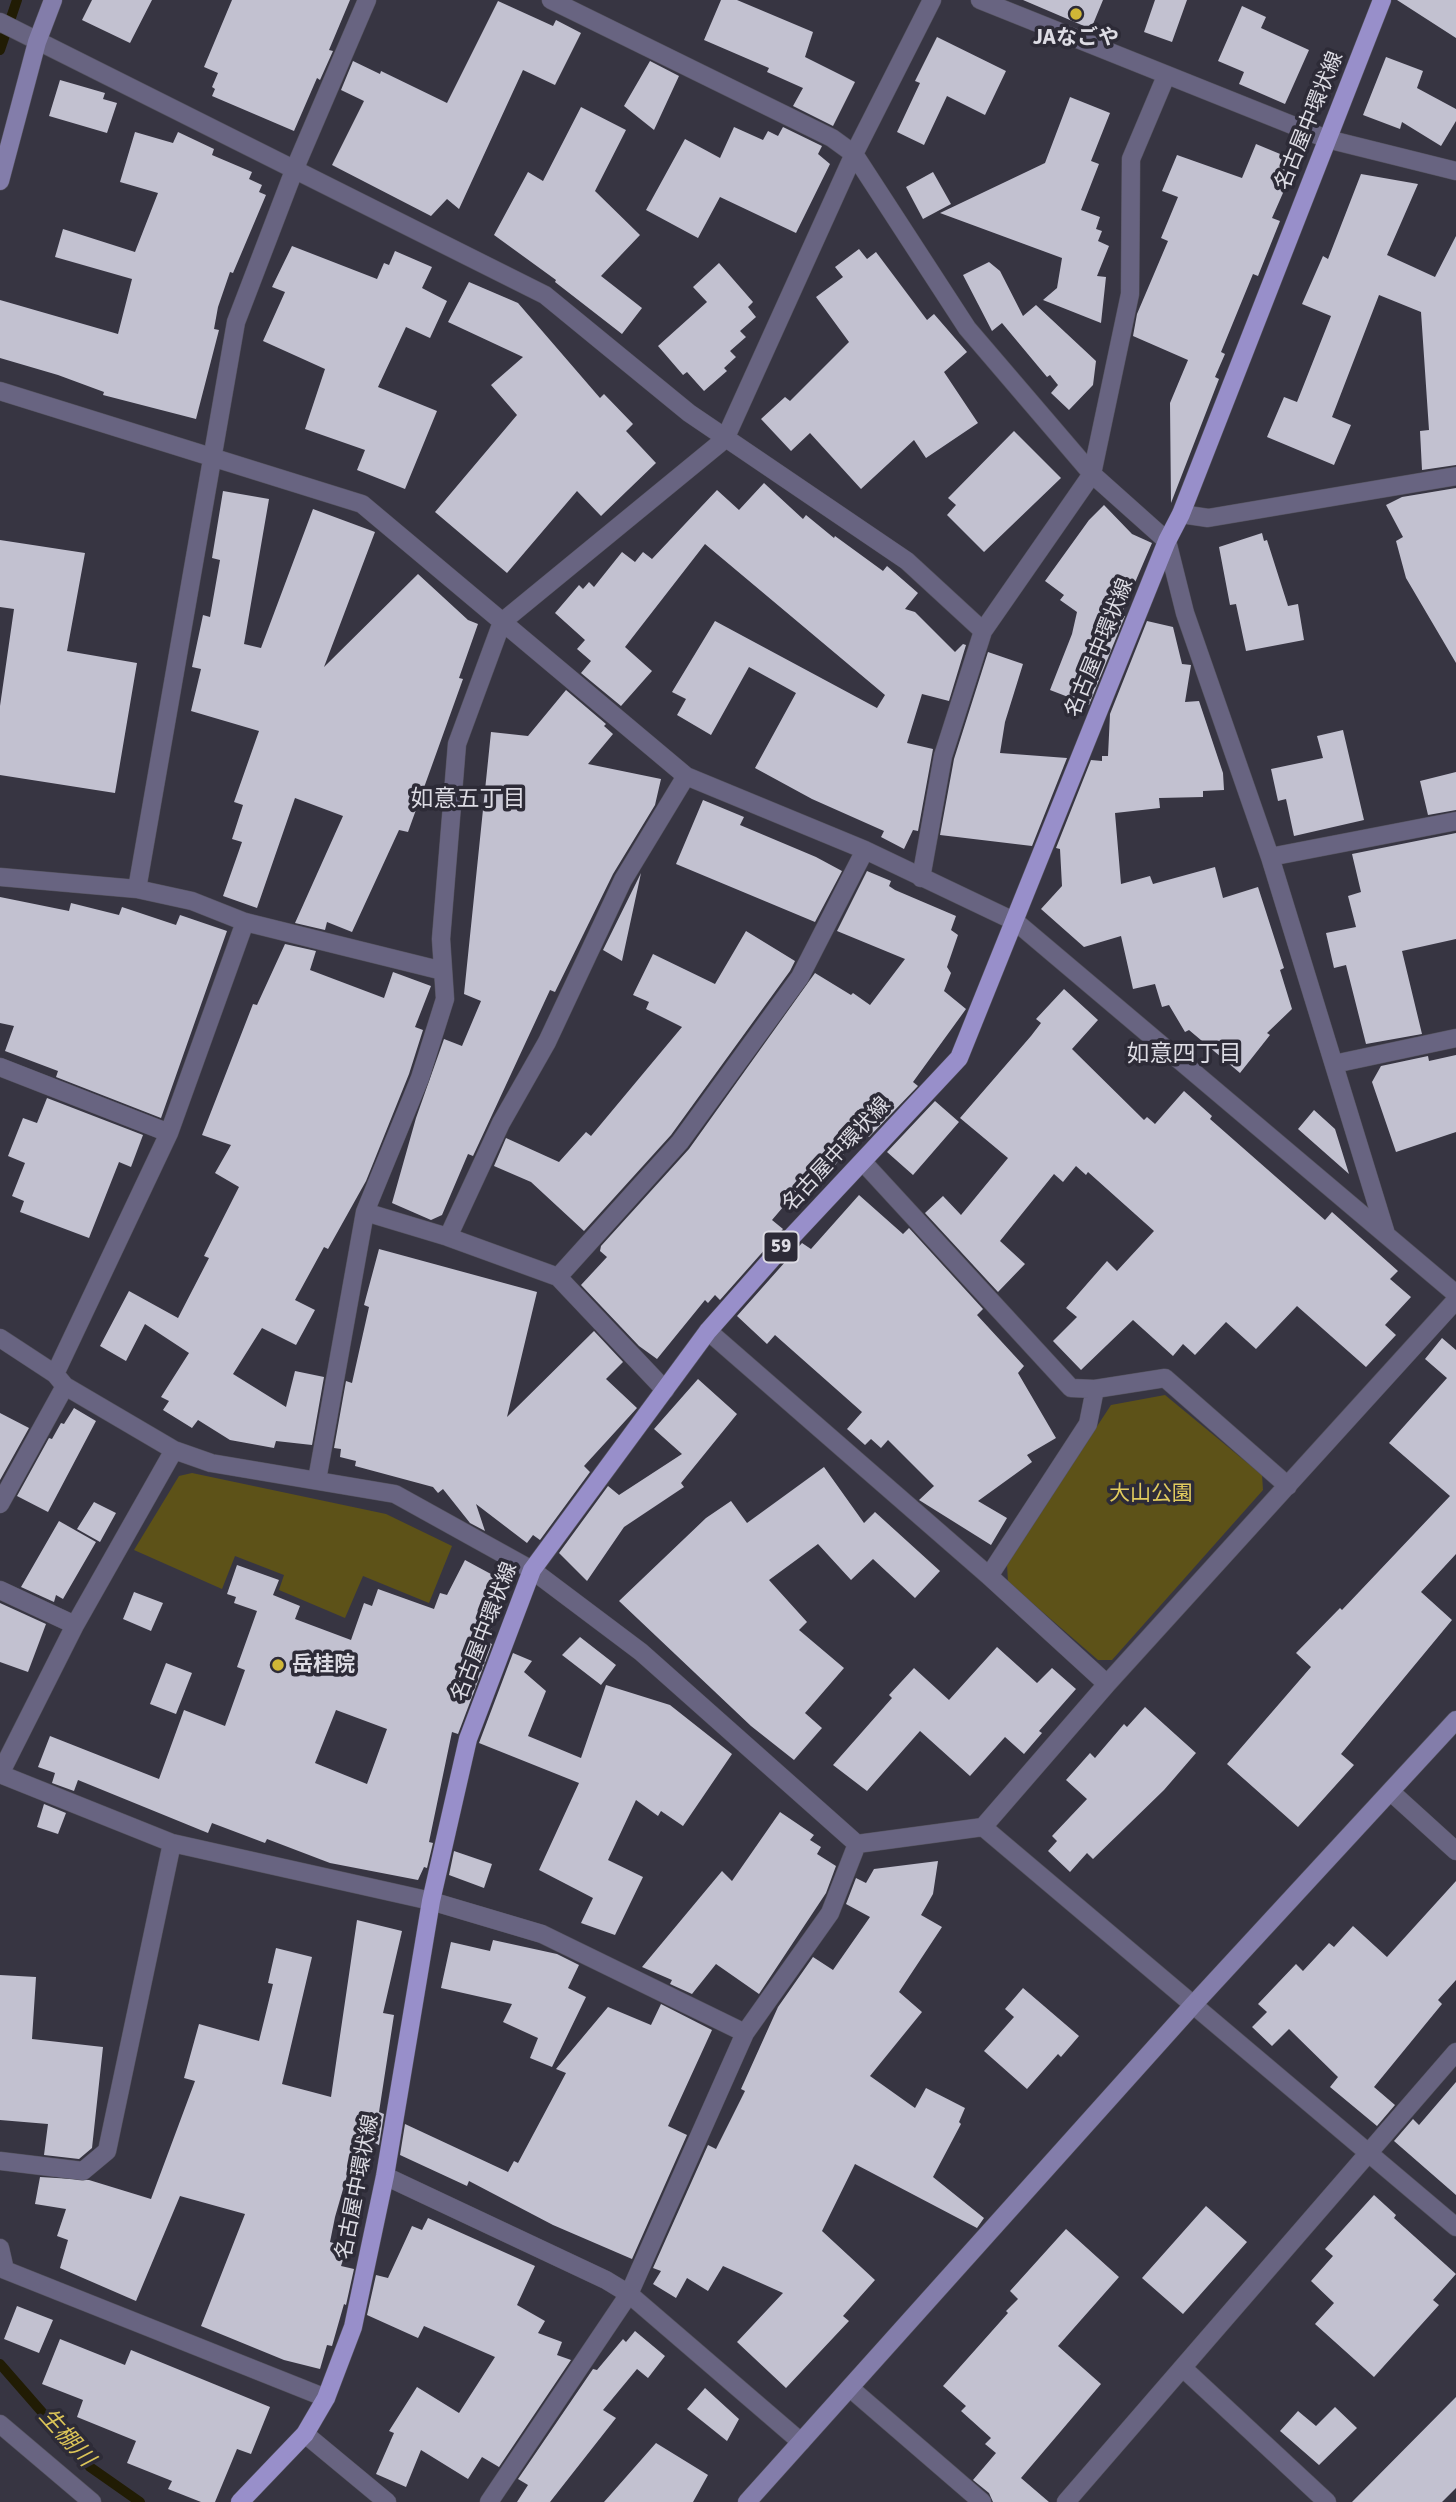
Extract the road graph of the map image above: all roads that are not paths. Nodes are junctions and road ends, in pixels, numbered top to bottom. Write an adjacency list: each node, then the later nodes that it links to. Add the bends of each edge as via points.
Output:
1 (53, 0): 8 (street)
2 (367, 0): 12 (street)
3 (551, 0): 11 (street, via 832,138)
4 (932, 0): 11 (street)
5 (980, 0): 9 (street)
6 (1382, 0): 10 (main road, 名古屋中環状線 / 59)
7 (8, 27): 8 (street)
8 (37, 42): 12 (street); 14 (street)
9 (1166, 76): 10 (street); 18 (street, via 1131,159 1130,293)
10 (1326, 139): 13 (street); 20 (main road, 名古屋中環状線 / 59)
11 (855, 154): 16 (street); 18 (street, via 967,328)
12 (295, 168): 16 (street, via 545,295); 17 (street, via 236,322)
13 (1456, 170)
14 (0, 181)
15 (0, 391): 17 (street)
16 (725, 439): 22 (street); 23 (street, via 907,561)
17 (212, 458): 22 (street, via 362,504); 30 (street)
18 (1092, 474): 21 (street); 23 (street)
19 (1456, 476): 20 (street, via 1208,517)
20 (1181, 514): 21 (main road, 名古屋中環状線 / 59)
21 (1167, 541): 27 (street, via 1185,613); 32 (main road, 名古屋中環状線 / 59)
22 (502, 622): 24 (street); 33 (street, via 457,744 441,939)
23 (983, 631): 29 (street, via 943,756)
24 (686, 776): 26 (street); 41 (street, via 623,880)
25 (1456, 821): 27 (street)
26 (865, 850): 29 (street); 42 (street, via 800,978 680,1142)
27 (1270, 857): 35 (street)
28 (0, 877): 30 (street)
29 (921, 878): 32 (street)
30 (137, 889): 31 (street, via 192,901)
31 (246, 922): 33 (street); 37 (street)
32 (1016, 922): 38 (main road, 名古屋中環状線 / 59, via 959,1058); 40 (street)
33 (443, 971): 39 (street, via 445,999 420,1077)
34 (1456, 1038): 35 (street)
35 (1334, 1064): 40 (street)
36 (0, 1067): 37 (street)
37 (169, 1133): 47 (street)
38 (863, 1162): 45 (main road, 名古屋中環状線 / 59); 48 (street, via 1071,1388)
39 (365, 1212): 41 (street); 51 (street)
40 (1386, 1234): 43 (street)
41 (448, 1237): 42 (street)
42 (558, 1277): 49 (street)
43 (1456, 1294)
44 (1456, 1300): 52 (street)
45 (708, 1331): 49 (main road, 名古屋中環状線 / 59); 55 (street)
46 (0, 1338): 47 (street)
47 (60, 1380): 50 (street); 53 (street)
48 (1095, 1389): 52 (street, via 1165,1378); 55 (street, via 1088,1424)
49 (665, 1390): 54 (main road, 名古屋中環状線 / 59)
50 (174, 1450): 51 (street, via 211,1463); 57 (street)
51 (317, 1480): 54 (street, via 395,1494)
52 (1289, 1486): 58 (street)
53 (0, 1504)
54 (532, 1570): 64 (street, via 641,1652); 66 (main road, 名古屋中環状線 / 59, via 468,1739)
55 (989, 1576): 58 (street)
56 (0, 1590): 57 (street)
57 (75, 1625): 60 (street)
58 (1107, 1684): 62 (street)
59 (1456, 1720): 61 (street)
60 (0, 1774): 63 (street)
61 (1391, 1792): 65 (street); 67 (street)
62 (982, 1827): 64 (street); 67 (street)
63 (172, 1843): 66 (street); 71 (street, via 107,2151 83,2171)
64 (857, 1844): 68 (street, via 830,1913)
65 (1456, 1852)
66 (431, 1901): 68 (street, via 542,1934); 72 (main road, 名古屋中環状線 / 59)
67 (1193, 2005): 70 (street); 77 (street)
68 (745, 2032): 75 (street)
69 (1456, 2052): 70 (street)
70 (1368, 2154): 73 (street); 76 (street)
71 (0, 2161)
72 (385, 2176): 75 (street); 78 (main road, 名古屋中環状線 / 59, via 353,2327)
73 (1456, 2227)
74 (0, 2248): 78 (street, via 5,2270)
75 (629, 2294): 81 (street); 85 (street)
76 (1184, 2369): 88 (street); 89 (street)
77 (850, 2388): 81 (street); 87 (street)
78 (326, 2398): 80 (main road, 名古屋中環状線 / 59)
79 (0, 2424): 82 (street)
80 (305, 2434): 83 (main road, 名古屋中環状線 / 59); 84 (street)
81 (801, 2442): 86 (street)
82 (92, 2502)
83 (240, 2502)
84 (387, 2502)
85 (489, 2502)
86 (747, 2502)
87 (982, 2502)
88 (1066, 2502)
89 (1327, 2502)

